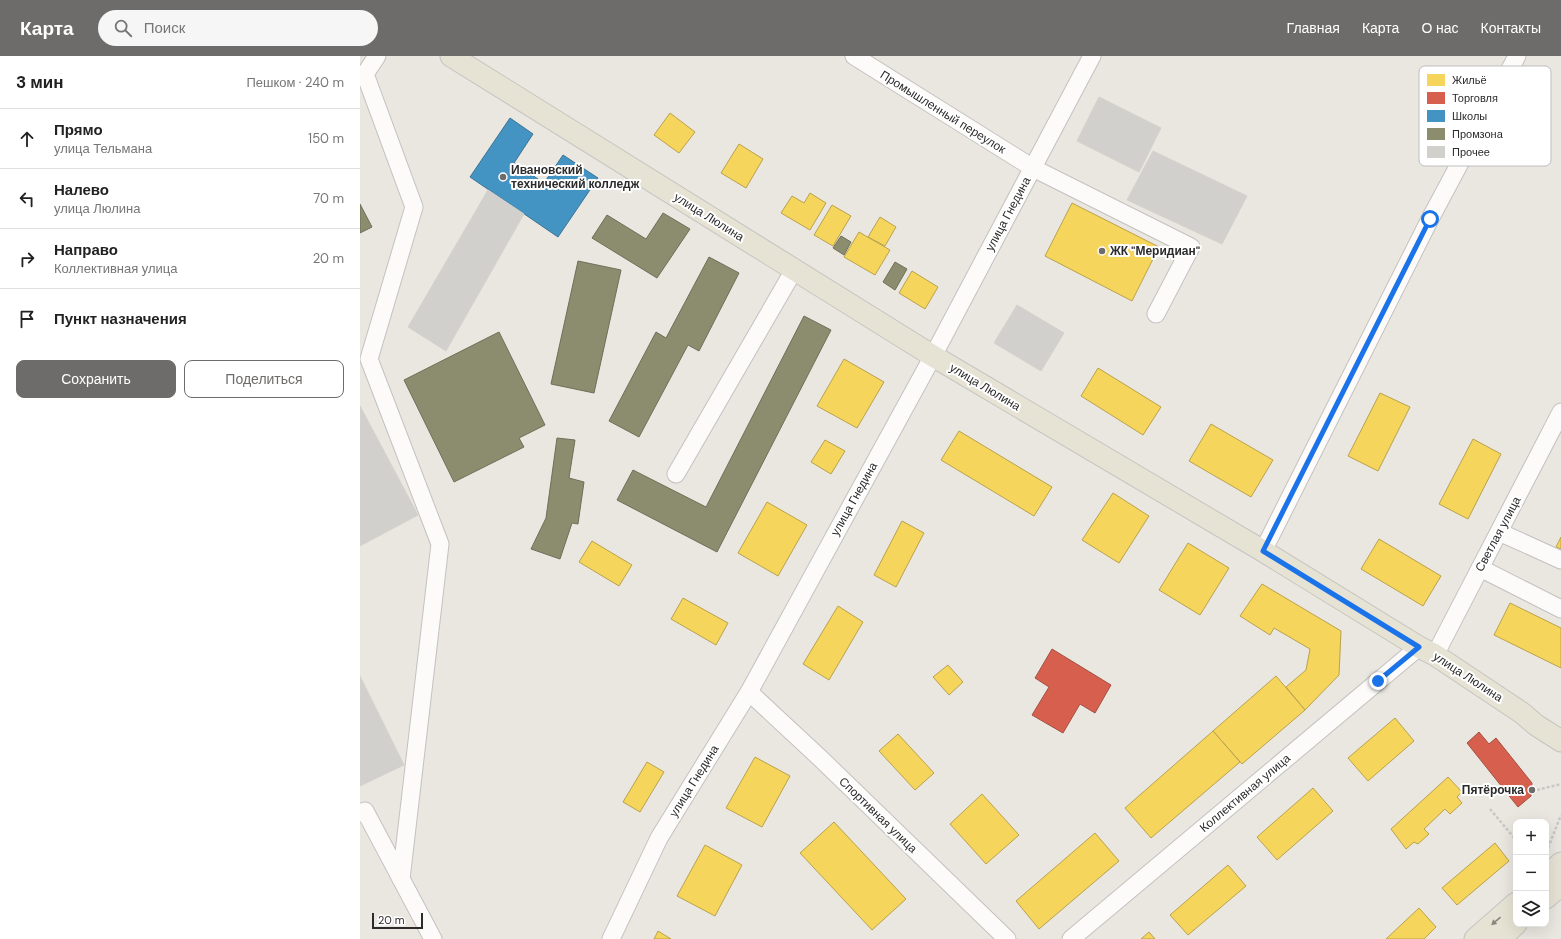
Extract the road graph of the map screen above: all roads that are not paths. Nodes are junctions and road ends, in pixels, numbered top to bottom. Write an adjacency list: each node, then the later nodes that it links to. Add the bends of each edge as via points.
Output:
1 (376, 56): 26 (street, via 365,74 414,206 369,359 440,544)
2 (452, 56): 9 (main road, улица Люлина)
3 (854, 56): 8 (street, Промышленный переулок)
4 (1092, 56): 8 (street, улица Гнедина)
5 (1517, 56): 6 (street)
6 (1512, 66)
7 (1458, 166): 15 (street)
8 (1032, 168): 10 (street, Промышленный переулок, via 1191,247); 11 (street, улица Гнедина)
9 (794, 270): 11 (main road, улица Люлина); 13 (street)
10 (1156, 314)
11 (933, 356): 15 (main road, улица Люлина); 20 (street, улица Гнедина)
12 (1561, 412): 14 (street, Светлая улица)
13 (676, 474)
14 (1499, 532): 16 (street); 17 (street, Светлая улица)
15 (1263, 551): 19 (main road, улица Люлина)
16 (1561, 560)
17 (1480, 568): 18 (street); 19 (street, Светлая улица)
18 (1561, 609)
19 (1427, 651): 21 (main road, улица Люлина); 33 (street, Коллективная улица)
20 (749, 692): 31 (street, улица Гнедина, via 659,838); 32 (street, Спортивная улица)
21 (1522, 713): 22 (main road, улица Люлина, via 1539,718); 23 (main road, улица Люлина)
22 (1561, 731)
23 (1561, 741)
24 (360, 813): 26 (street, via 365,811)
25 (1555, 874): 27 (main road)
26 (401, 880): 30 (street)
27 (1549, 891)
28 (1513, 906): 34 (main road, one-way to 34)
29 (1513, 927): 35 (main road)
30 (433, 939)
31 (611, 939)
32 (1007, 939)
33 (1071, 939)
34 (1475, 939)
35 (1500, 939)

